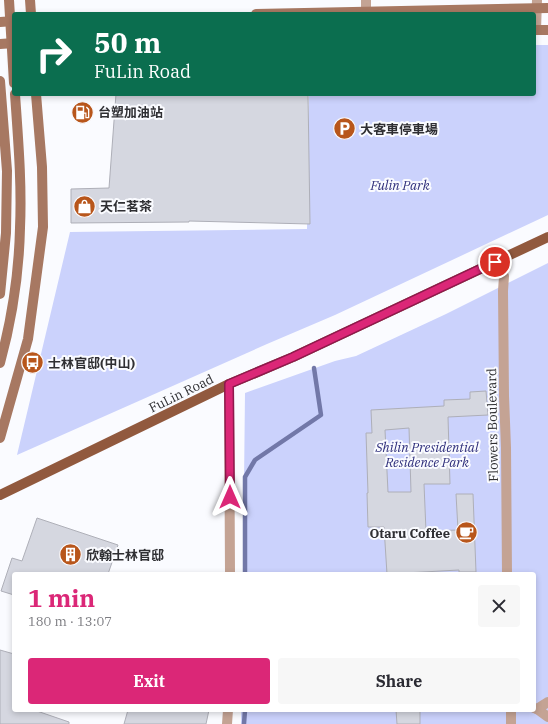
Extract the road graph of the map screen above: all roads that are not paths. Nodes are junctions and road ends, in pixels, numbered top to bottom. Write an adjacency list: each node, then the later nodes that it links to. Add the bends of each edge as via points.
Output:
1 (10, 0): 8 (main road)
2 (30, 0): 6 (main road)
3 (366, 0): 7 (street)
4 (536, 4): 5 (main road); 7 (main road)
5 (548, 8)
6 (31, 12)
7 (366, 12)
8 (12, 21): 9 (main road)
9 (0, 22)
10 (536, 30): 11 (main road)
11 (548, 30)
12 (12, 43): 13 (main road)
13 (0, 44)
14 (0, 81): 19 (main road, via 7,171 6,234)
15 (15, 96): 20 (main road, via 20,170 20,227 17,278)
16 (36, 96): 22 (main road, via 42,167 43,227 28,340)
17 (548, 236): 21 (main road, FuLin Road, via 293,357)
18 (504, 276): 25 (street, Flowers Boulevard)
19 (0, 294)
20 (0, 363)
21 (229, 384): 23 (main road, FuLin Road); 24 (street)
22 (0, 438)
23 (0, 495)
24 (230, 572)
25 (507, 572)
26 (548, 702): 27 (street)
27 (536, 709): 30 (street)
28 (228, 712): 31 (street)
29 (511, 712): 32 (street)
30 (548, 717)
31 (227, 724)
32 (511, 724)

